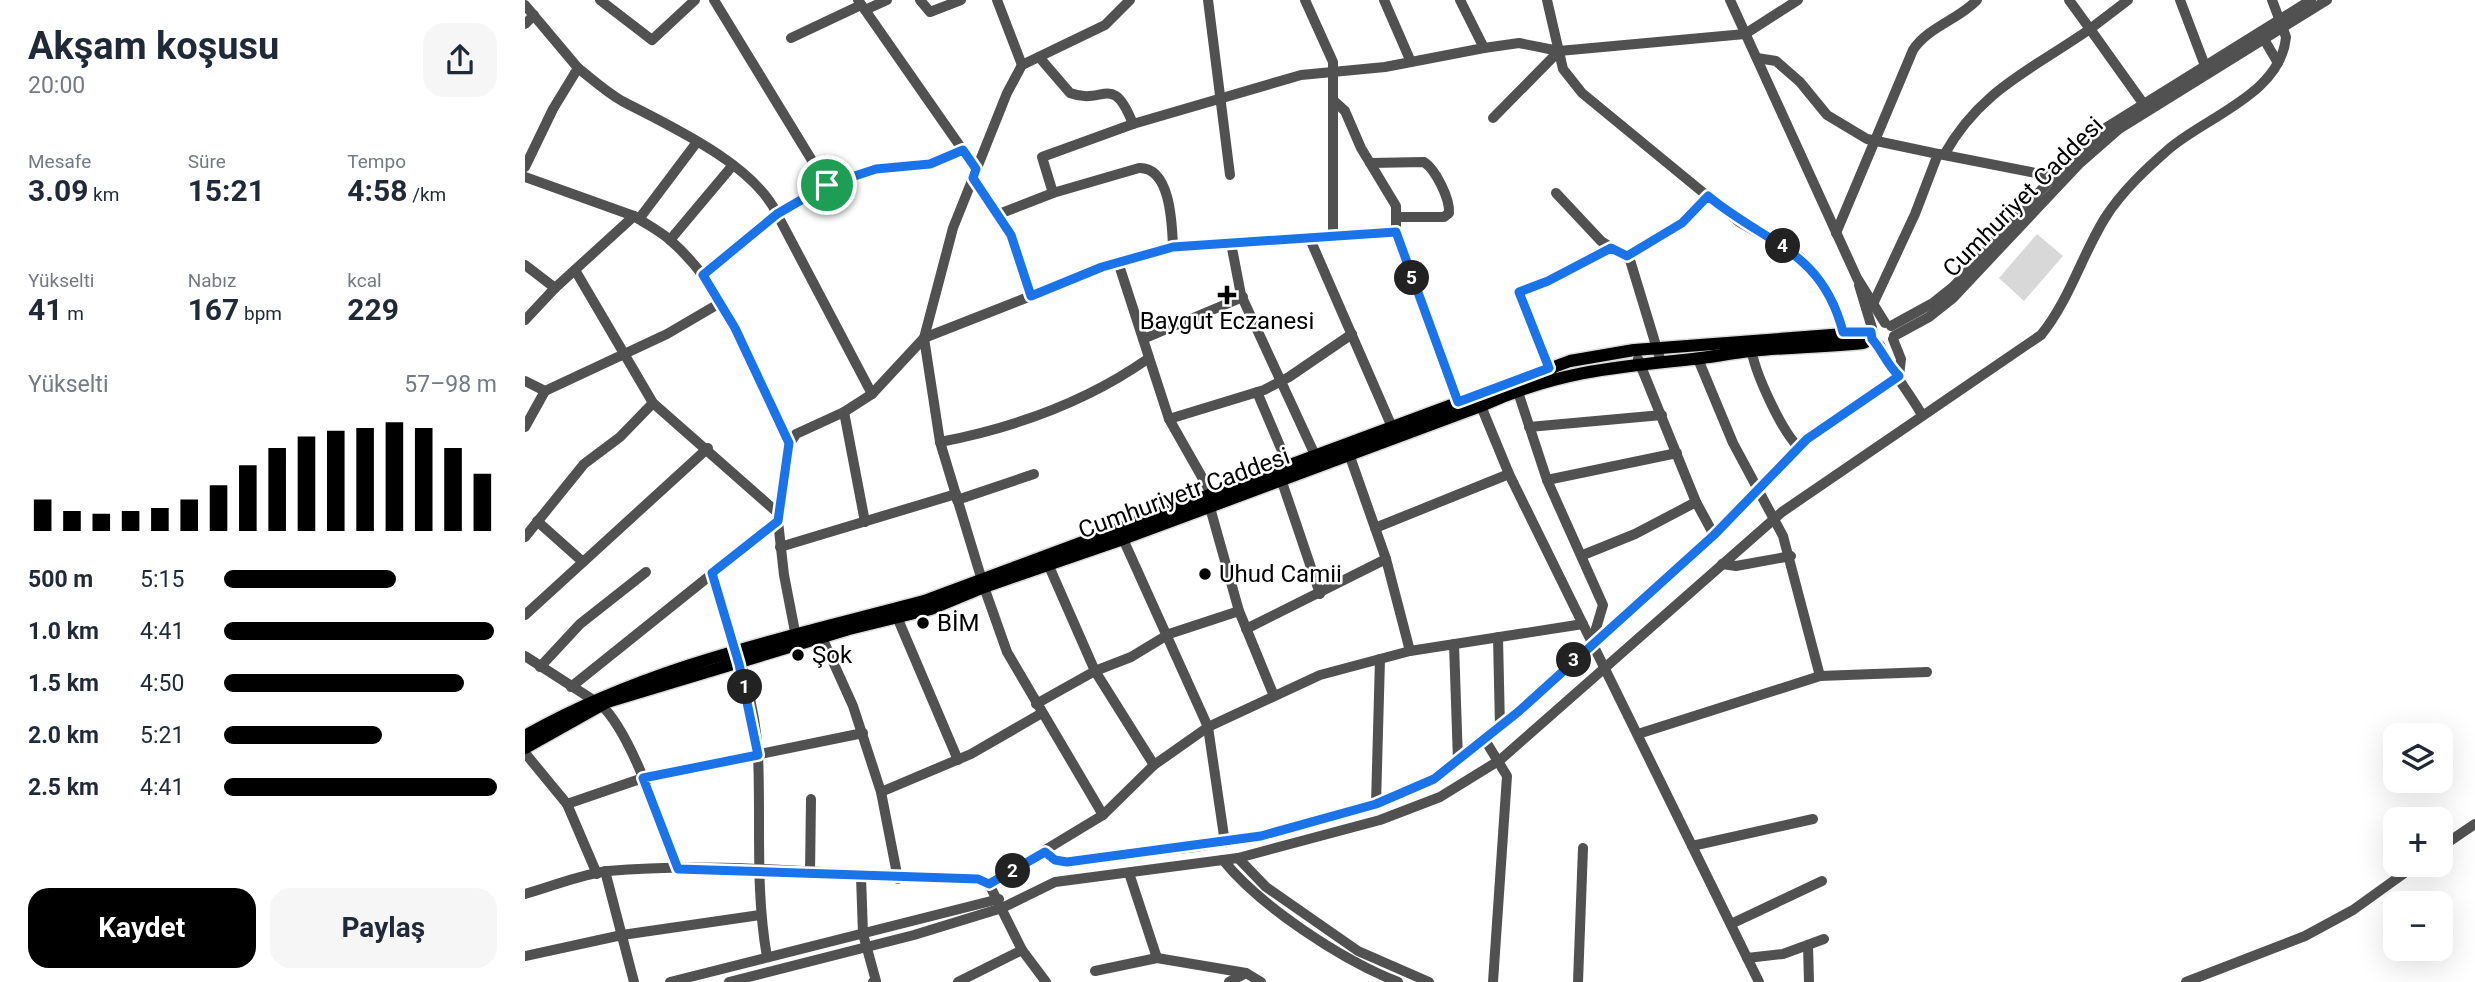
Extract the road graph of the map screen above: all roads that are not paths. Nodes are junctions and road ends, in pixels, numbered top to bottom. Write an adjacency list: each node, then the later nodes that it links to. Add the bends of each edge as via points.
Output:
1 (600, 0): 2 (street, via 652,40)
2 (695, 0)
3 (714, 0): 58 (street)
4 (887, 0): 24 (street)
5 (920, 0): 6 (street, via 930,12)
6 (961, 0)
7 (997, 0): 38 (street)
8 (1130, 0): 34 (street, via 1105,25)
9 (1208, 0): 42 (street)
10 (1305, 0): 40 (street, via 1330,50)
11 (1384, 0): 36 (street)
12 (1460, 0): 32 (street)
13 (1547, 0): 33 (street)
14 (1730, 0): 29 (street)
15 (1798, 0): 29 (street)
16 (1976, 0): 48 (street, via 1917,44)
17 (2069, 0): 28 (street)
18 (2128, 0): 28 (street)
19 (2180, 0): 41 (street)
20 (2272, 0): 27 (street)
21 (2311, 0): 27 (street, Cumhuriyet Caddesi)
22 (2327, 0): 27 (street, Cumhuriyet Caddesi)
23 (525, 5): 25 (street)
24 (861, 5): 30 (street); 49 (street)
25 (534, 15): 26 (street); 39 (street)
26 (525, 24)
27 (2282, 25): 31 (street, Cumhuriyet Caddesi); 37 (street, via 2286,41); 41 (street, Cumhuriyet Caddesi)
28 (2090, 29): 44 (street); 50 (street, via 1993,92 1962,124)
29 (1745, 34): 33 (street); 35 (street)
30 (791, 38)
31 (2265, 41): 37 (street); 41 (street, Cumhuriyet Caddesi)
32 (1484, 48): 33 (street, via 1519,43); 36 (street)
33 (1559, 51): 45 (street); 61 (street, via 1563,69 1582,93)
34 (1039, 57): 38 (street); 46 (street, via 1070,93 1117,96)
35 (1757, 58): 48 (street, via 1776,61 1827,115); 67 (street)
36 (1411, 62): 40 (street)
37 (2278, 63): 113 (street, via 2243,99 2172,147 2123,193 2041,334)
38 (1023, 65): 54 (street)
39 (578, 68): 47 (street, via 619,99); 53 (street)
40 (1334, 70): 42 (street, via 1301,75); 43 (street)
41 (2207, 71): 44 (street, Cumhuriyet Caddesi)
42 (1221, 100): 46 (street); 55 (street)
43 (1333, 100): 51 (street, via 1345,111); 68 (street)
44 (2145, 106): 57 (street, Cumhuriyet Caddesi, via 2107,127)
45 (1493, 118)
46 (1133, 124): 59 (street, via 1042,158)
47 (697, 142): 52 (street); 65 (street)
48 (1875, 143): 50 (street); 67 (street)
49 (963, 150): 54 (street); 58 (street, via 930,164 876,169)
50 (1941, 155): 57 (street); 83 (street)
51 (1370, 163): 64 (street); 64 (street, via 1424,162 1433,170 1449,205 1447,215)
52 (733, 165): 62 (street, via 771,202); 70 (street)
53 (525, 167)
54 (975, 173): 63 (street); 90 (street, via 953,228)
55 (1230, 175)
56 (525, 177): 65 (street)
57 (2056, 181): 86 (street, Cumhuriyet Caddesi, via 1953,287)
58 (827, 185): 62 (street)
59 (1052, 193): 63 (street); 72 (street, via 1148,168 1170,200)
60 (1556, 193): 73 (street)
61 (1708, 196): 74 (street, via 1682,223); 87 (street, via 1739,222 1790,249 1809,267 1827,290)
62 (777, 214): 78 (street); 107 (street)
63 (999, 214): 81 (street, via 1011,235)
64 (1398, 217): 66 (street)
65 (637, 218): 70 (street); 77 (street)
66 (1396, 232): 68 (street); 110 (street)
67 (1836, 233): 79 (street)
68 (1333, 237): 69 (street)
69 (1310, 239): 71 (street); 88 (street)
70 (670, 240): 78 (street)
71 (1231, 243): 72 (street); 82 (street)
72 (1173, 247): 75 (street)
73 (1611, 248): 74 (street); 100 (street, via 1519,292)
74 (1627, 256): 93 (street, via 1636,271)
75 (1118, 262): 81 (street); 91 (street)
76 (525, 265): 80 (street)
77 (575, 270): 80 (street); 95 (street)
78 (703, 275): 84 (street)
79 (1857, 278): 83 (street); 89 (street)
80 (555, 288): 85 (street)
81 (1031, 296): 90 (street)
82 (1243, 297): 91 (street); 103 (street)
83 (1874, 302): 86 (street)
84 (720, 303): 95 (street); 119 (street)
85 (525, 320)
86 (1891, 331): 89 (street); 89 (street); 101 (street, via 1902,359)
87 (1843, 332): 89 (main road); 92 (main road)
88 (1352, 334): 103 (street); 116 (street)
89 (1874, 336): 92 (main road, Cumhuriyetr Caddesi, via 1851,344); 101 (street)
90 (924, 338): 107 (street); 118 (street)
91 (1143, 340): 96 (street)
92 (1751, 346): 93 (main road); 97 (main road, Cumhuriyetr Caddesi); 120 (street, via 1788,434)
93 (1656, 348): 94 (main road); 98 (street)
94 (1634, 350): 99 (street); 100 (main road, via 1570,361)
95 (625, 354): 105 (street); 108 (street)
96 (1149, 358): 114 (street); 118 (street, via 1119,379 1056,407 993,432)
97 (1698, 359): 98 (main road, Cumhuriyetr Caddesi); 129 (street)
98 (1661, 362): 99 (main road, Cumhuriyetr Caddesi)
99 (1640, 363): 100 (main road, Cumhuriyetr Caddesi); 112 (street)
100 (1553, 373): 104 (main road, Cumhuriyetr Caddesi); 110 (main road)
101 (1899, 376): 113 (street); 120 (street)
102 (525, 381): 105 (street)
103 (1279, 382): 106 (street); 124 (street)
104 (1517, 389): 109 (main road, Cumhuriyetr Caddesi); 117 (street)
105 (545, 391): 115 (street)
106 (1257, 391): 114 (street); 125 (street)
107 (872, 394): 111 (street)
108 (653, 403): 121 (street); 135 (street, via 584,464)
109 (1481, 406): 110 (main road, Cumhuriyetr Caddesi); 127 (street)
110 (1460, 407): 116 (main road); 122 (main road, Cumhuriyetr Caddesi)
111 (844, 412): 119 (street, via 796,435); 136 (street)
112 (1662, 415): 117 (street); 123 (street)
113 (1922, 415): 134 (street)
114 (1169, 419): 131 (street)
115 (525, 427)
116 (1392, 427): 122 (main road)
117 (1529, 427): 128 (street)
118 (940, 442): 130 (street)
119 (789, 443): 133 (street)
120 (1798, 447): 129 (street)
121 (708, 448): 133 (street); 145 (street)
122 (1347, 450): 124 (main road); 125 (main road, Cumhuriyetr Caddesi); 137 (street)
123 (1677, 453): 128 (street); 132 (street)
124 (1315, 455): 125 (main road)
125 (1287, 473): 131 (main road); 151 (street)
126 (1034, 474): 130 (street)
127 (1509, 474): 137 (street); 155 (street)
128 (1547, 480): 142 (street)
129 (1756, 489): 134 (street); 138 (street)
130 (957, 497): 136 (street); 150 (street)
131 (1210, 499): 140 (main road, Cumhuriyetr Caddesi); 150 (main road); 152 (street)
132 (1696, 502): 138 (street); 142 (street)
133 (778, 517): 141 (street); 149 (street)
134 (1774, 519): 143 (street); 147 (street)
135 (537, 522): 139 (street); 145 (street)
136 (865, 522): 141 (street)
137 (1375, 528): 144 (street)
138 (1714, 535): 161 (street)
139 (525, 537)
140 (1123, 539): 146 (main road, Cumhuriyetr Caddesi); 158 (street)
141 (781, 548): 160 (street)
142 (1583, 555): 161 (street, via 1603,605)
143 (1791, 556): 147 (street, via 1736,566); 171 (street)
144 (1386, 559): 151 (street); 163 (street)
145 (583, 562): 153 (street)
146 (1048, 564): 150 (main road, Cumhuriyetr Caddesi); 169 (street)
147 (1723, 564): 168 (street)
148 (646, 572): 167 (street, via 580,624)
149 (712, 573): 165 (street); 172 (street)
150 (983, 583): 154 (main road, Cumhuriyetr Caddesi, via 931,609); 157 (main road); 175 (street, via 1007,652)
151 (1320, 594): 156 (street)
152 (1239, 611): 156 (street); 158 (street)
153 (525, 615)
154 (897, 617): 157 (main road, Cumhuriyetr Caddesi); 184 (street)
155 (1583, 624): 159 (street); 161 (street)
156 (1247, 629): 173 (street)
157 (820, 633): 160 (main road); 178 (street)
158 (1169, 634): 169 (street, via 1131,657); 176 (street)
159 (1498, 637): 162 (street); 177 (street)
160 (797, 640): 165 (main road)
161 (1592, 643): 168 (street); 177 (street)
162 (1454, 644): 163 (street); 186 (street)
163 (1410, 651): 166 (street)
164 (525, 656): 167 (street)
165 (738, 658): 174 (main road); 183 (street)
166 (1380, 659): 173 (street, via 1320,675); 192 (street)
167 (540, 667): 172 (street)
168 (1605, 670): 179 (street); 185 (street)
169 (1095, 671): 175 (street); 187 (street)
170 (1927, 672): 171 (street)
171 (1820, 676): 179 (street)
172 (571, 687): 174 (street)
173 (1274, 696): 176 (street)
174 (596, 702): 180 (main road); 182 (main road); 188 (street, via 613,720)
175 (1039, 708): 184 (street); 193 (street)
176 (1208, 727): 187 (street); 197 (street)
177 (1500, 728): 181 (street)
178 (863, 733): 183 (street); 189 (street)
179 (1638, 734): 198 (street)
180 (525, 736)
181 (1485, 740): 185 (street); 186 (street)
182 (525, 751): 191 (street)
183 (758, 755): 188 (street); 204 (street)
184 (958, 760): 189 (street)
185 (1500, 760): 201 (street, via 1457,788 1405,812); 239 (street, via 1507,776 1507,803)
186 (1458, 761): 192 (street, via 1434,779)
187 (1154, 765): 193 (street)
188 (643, 778): 191 (street); 203 (street)
189 (881, 792): 210 (street)
190 (811, 799): 206 (street)
191 (567, 804): 205 (street)
192 (1376, 804): 197 (street)
193 (1103, 815): 200 (street)
194 (1813, 818): 198 (street)
195 (2475, 824): 196 (street)
196 (2453, 839)
197 (1225, 843): 200 (street, via 1067,862)
198 (1692, 846): 216 (street)
199 (1583, 848): 240 (street)
200 (1045, 852): 212 (street)
201 (1238, 858): 202 (street); 238 (street, via 1266,887 1358,951)
202 (1223, 860): 207 (street); 237 (street, via 1263,901 1353,962)
203 (678, 869): 204 (street); 205 (street)
204 (758, 871): 206 (street); 215 (street)
205 (601, 873): 213 (street); 218 (street)
206 (810, 873): 208 (street)
207 (1129, 873): 214 (street, via 1055,882); 225 (street)
208 (861, 876): 210 (street); 217 (street)
209 (2399, 877): 243 (street, via 2353,910 2305,936)
210 (898, 879): 212 (street, via 978,879)
211 (1822, 881): 216 (street)
212 (989, 884): 214 (street)
213 (525, 894)
214 (1000, 904): 217 (street); 221 (street); 222 (street)
215 (760, 915): 218 (street); 224 (street)
216 (1731, 924): 226 (street)
217 (863, 934): 221 (street); 224 (street)
218 (622, 935): 223 (street); 229 (street)
219 (1824, 940): 220 (street)
220 (1808, 945): 226 (street, via 1783,954); 242 (street)
221 (866, 947): 231 (street); 232 (street)
222 (1022, 950): 233 (street); 234 (street)
223 (525, 956)
224 (767, 957): 230 (street)
225 (1157, 958): 227 (street); 228 (street)
226 (1747, 958): 241 (street)
227 (1094, 971)
228 (1246, 973): 235 (street); 236 (street)
229 (634, 982)
230 (670, 982)
231 (730, 982)
232 (875, 982)
233 (958, 982)
234 (1046, 982)
235 (1229, 982)
236 (1261, 982)
237 (1398, 982)
238 (1429, 982)
239 (1493, 982)
240 (1578, 982)
241 (1759, 982)
242 (1809, 982)
243 (2186, 982)

